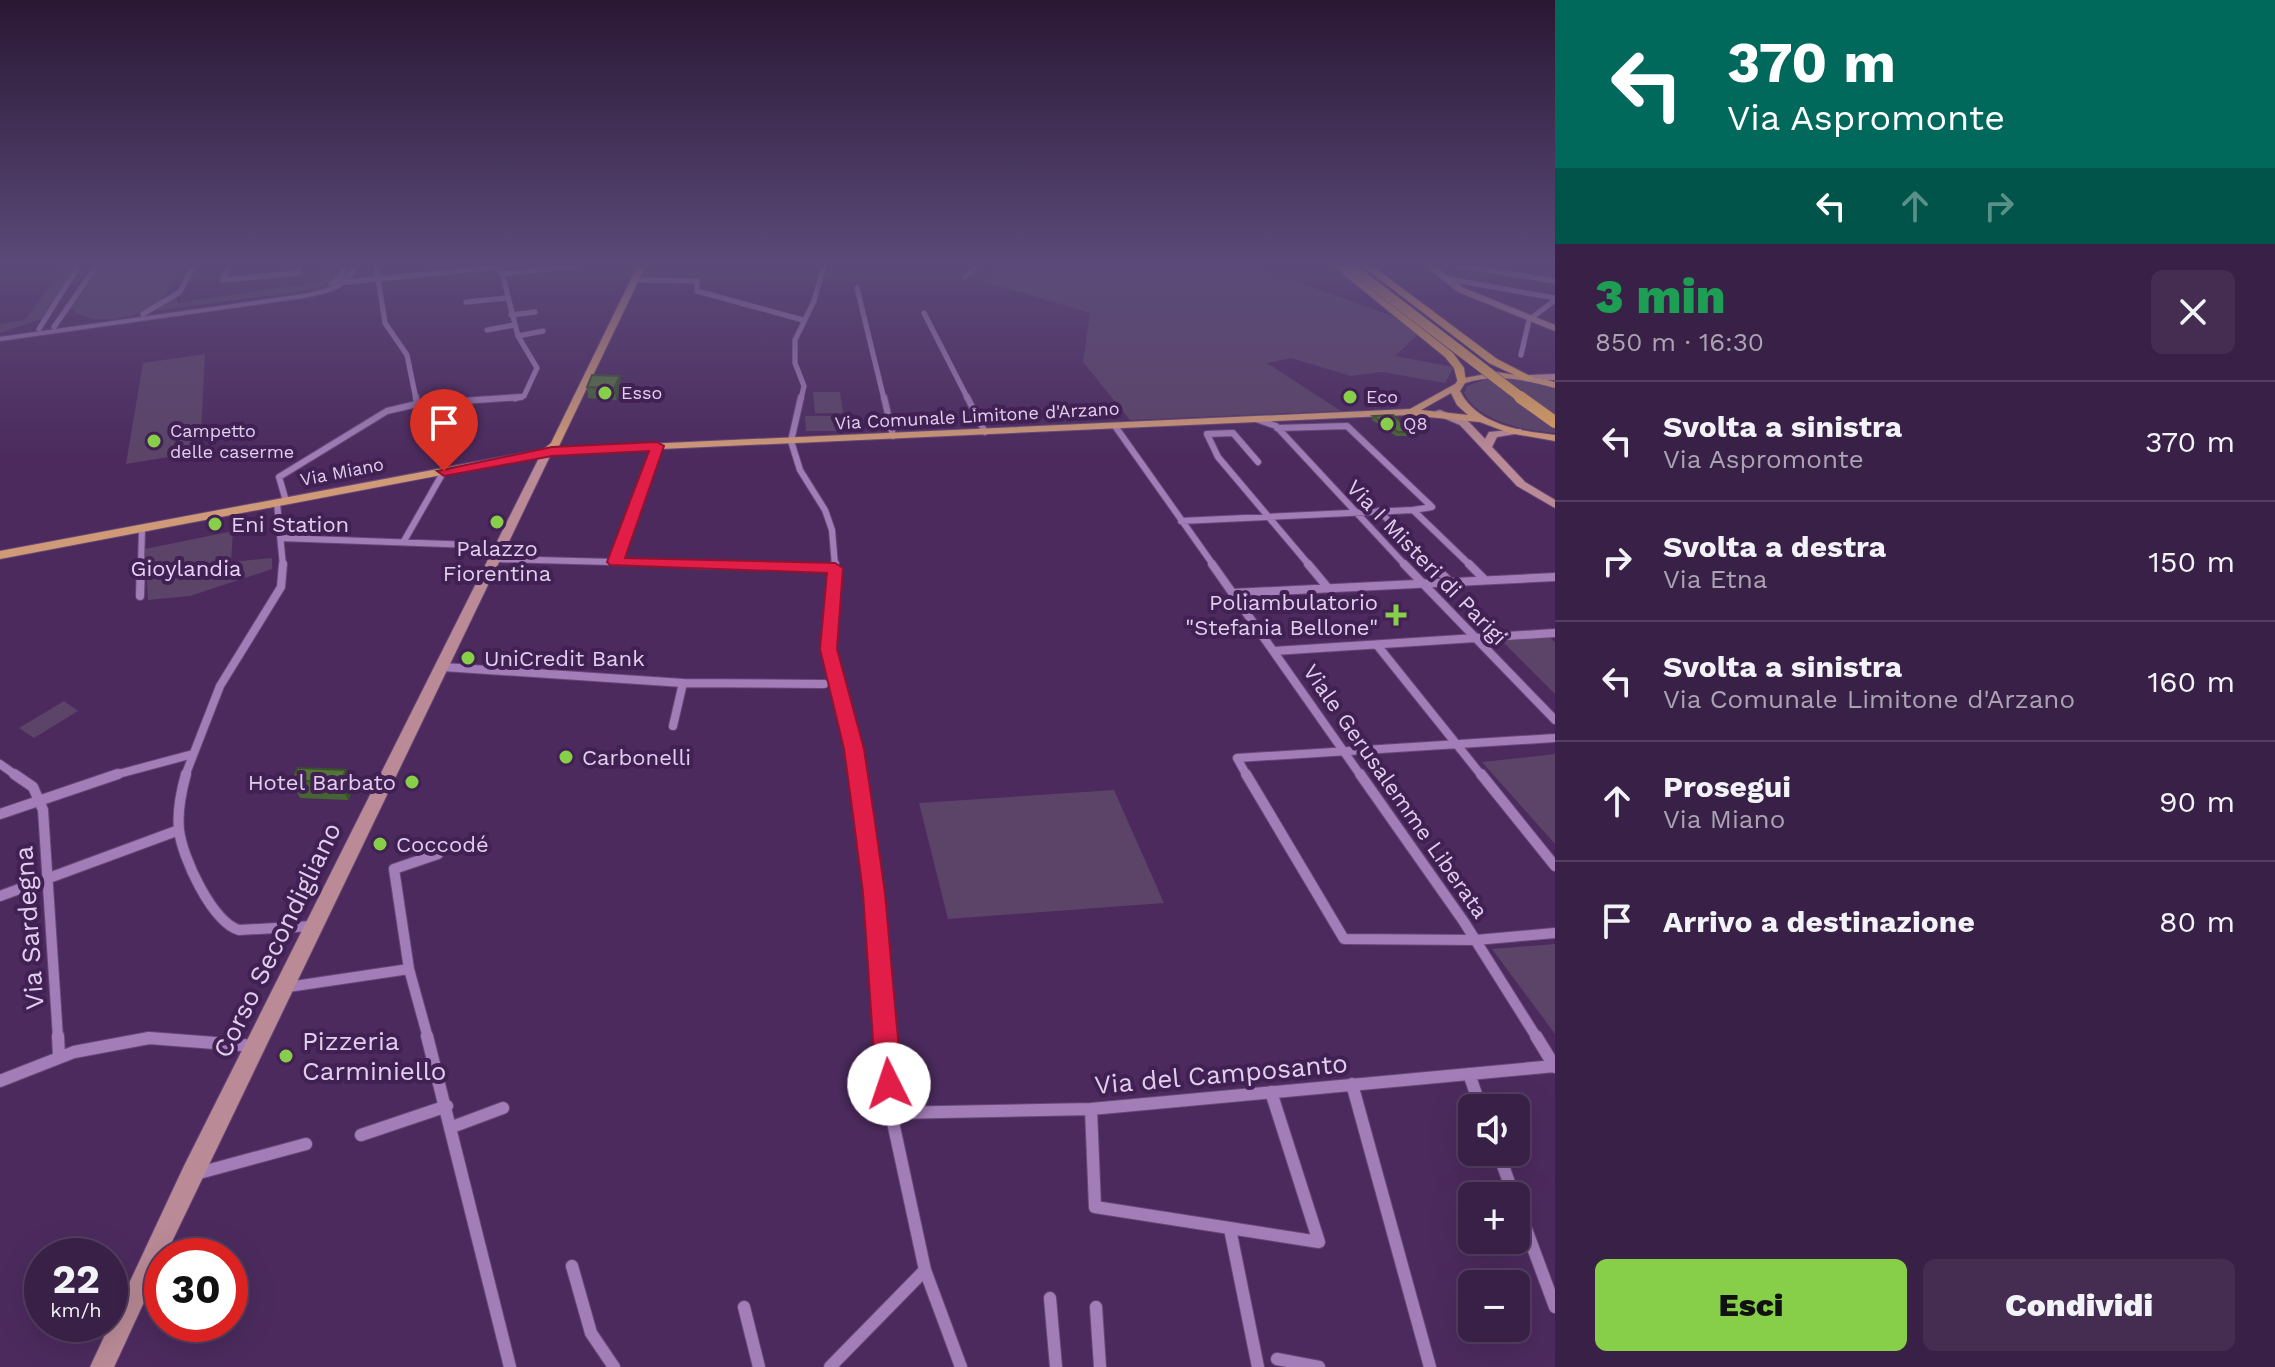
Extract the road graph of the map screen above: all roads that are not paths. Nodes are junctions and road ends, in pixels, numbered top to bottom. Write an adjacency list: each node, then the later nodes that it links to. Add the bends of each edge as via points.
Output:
1 (49, 329): 17 (street)
2 (59, 329): 17 (street)
3 (389, 329): 27 (street, via 407,355)
4 (494, 329): 16 (street)
5 (515, 329): 19 (street)
6 (605, 329): 44 (main road)
7 (612, 329): 44 (main road)
8 (799, 329): 40 (street, via 795,363 804,386)
9 (866, 329): 37 (street)
10 (932, 329): 36 (street)
11 (1416, 329): 24 (highway, via 1449,355 1459,368)
12 (1429, 329): 32 (highway, bridge)
13 (1441, 329): 30 (highway, bridge)
14 (1450, 329): 23 (highway, via 1493,361)
15 (1529, 329): 21 (street)
16 (487, 330)
17 (42, 331): 20 (street)
18 (543, 331): 19 (street)
19 (518, 336): 26 (street, via 537,368 526,394 513,400)
20 (0, 337)
21 (1521, 355)
22 (1555, 377): 23 (main road)
23 (1529, 378): 24 (main road, via 1496,374); 25 (main road)
24 (1459, 383): 28 (main road, via 1426,406); 31 (main road, via 1456,397)
25 (1555, 385)
26 (466, 402): 27 (street); 39 (street, via 458,422 431,427)
27 (417, 404): 47 (street, via 375,417 291,467 279,477)
28 (1407, 412): 29 (main road, Via Comunale Limitone d'Arzano); 33 (main road, Via Comunale Limitone d'Arzano)
29 (1439, 413): 31 (main road, Via Comunale Limitone d'Arzano); 42 (main road, via 1464,423)
30 (1555, 414)
31 (1486, 420): 35 (main road)
32 (1555, 422)
33 (1279, 424): 34 (main road, Via Comunale Limitone d'Arzano, via 1256,419); 49 (street, via 1347,426 1432,507); 50 (street, Via I Misteri di Parigi)
34 (1115, 426): 36 (main road, Via Comunale Limitone d'Arzano); 53 (street, Viale Gerusalemme Liberata)
35 (1517, 431): 38 (main road); 42 (main road, via 1493,434); 43 (main road)
36 (985, 432): 37 (main road, Via Comunale Limitone d'Arzano)
37 (893, 436): 40 (main road, Via Comunale Limitone d'Arzano)
38 (1555, 438)
39 (426, 440)
40 (791, 441): 41 (main road, Via Comunale Limitone d'Arzano); 60 (street, via 832,530)
41 (657, 446): 44 (main road, Via Comunale Limitone d'Arzano); 59 (street)
42 (1487, 446): 48 (main road, via 1521,484)
43 (1555, 448)
44 (547, 452): 46 (main road, Via Miano); 57 (main road, Corso Secondigliano)
45 (1258, 462): 52 (street, via 1233,433 1207,434 1218,457)
46 (444, 471): 47 (main road, Via Miano); 56 (street)
47 (281, 502): 54 (main road, Via Miano); 55 (street)
48 (1555, 505)
49 (1413, 510): 51 (street); 62 (street)
50 (1352, 511): 51 (street); 52 (street); 64 (street, Via I Misteri di Parigi)
51 (1379, 511): 63 (street, Via I Misteri di Parigi)
52 (1267, 516): 53 (street); 65 (street)
53 (1181, 521): 66 (street, Viale Gerusalemme Liberata)
54 (142, 528): 58 (main road, Via Miano); 67 (street)
55 (281, 538): 56 (street); 80 (street, via 281,587 229,669)
56 (404, 541): 57 (street)
57 (498, 552): 59 (street); 72 (main road, Corso Secondigliano)
58 (0, 555)
59 (615, 562): 60 (street)
60 (835, 568): 105 (street, via 828,649 854,749 866,831)
61 (1555, 577): 62 (street)
62 (1485, 580): 63 (street)
63 (1450, 582): 64 (street)
64 (1424, 583): 65 (street); 69 (street, Via I Misteri di Parigi)
65 (1328, 588): 66 (street)
66 (1233, 593): 71 (street, Viale Gerusalemme Liberata)
67 (140, 596)
68 (1555, 633): 69 (street)
69 (1475, 637): 70 (street); 75 (street, Via I Misteri di Parigi)
70 (1377, 645): 71 (street); 78 (street)
71 (1274, 651): 79 (street, Viale Gerusalemme Liberata)
72 (443, 667): 73 (street); 89 (main road, Corso Secondigliano)
73 (683, 683): 74 (street); 76 (street)
74 (824, 684)
75 (1555, 720)
76 (673, 726)
77 (1555, 738): 78 (street)
78 (1457, 745): 79 (street); 86 (street)
79 (1344, 752): 91 (street, Viale Gerusalemme Liberata); 91 (street, via 1237,758 1344,939)
80 (193, 754): 82 (street); 84 (street)
81 (0, 764): 82 (street)
82 (40, 798): 83 (street); 87 (street, Via Sardegna)
83 (0, 814)
84 (179, 830): 87 (street); 89 (street, via 188,858 229,927)
85 (438, 854): 92 (street, via 394,869)
86 (1555, 866)
87 (49, 878): 88 (street); 95 (street, Via Sardegna)
88 (0, 896)
89 (315, 926): 93 (main road, Corso Secondigliano)
90 (1555, 933): 91 (street)
91 (1476, 940): 96 (street, Viale Gerusalemme Liberata)
92 (409, 969): 93 (street); 102 (street)
93 (284, 988): 94 (main road, Corso Secondigliano)
94 (255, 1047): 95 (street, via 149,1038); 109 (main road, Corso Secondigliano)
95 (59, 1056): 98 (street)
96 (1555, 1066): 97 (street, Via del Camposanto)
97 (1469, 1074): 99 (street, Via del Camposanto); 101 (street)
98 (0, 1081)
99 (1352, 1084): 100 (street, Via del Camposanto); 129 (street)
100 (1271, 1092): 104 (street, Via del Camposanto); 110 (street, via 1319,1242)
101 (1476, 1094)
102 (447, 1106): 106 (street); 107 (street)
103 (503, 1108): 106 (street)
104 (1091, 1109): 105 (street, Via del Camposanto); 110 (street, via 1095,1207)
105 (891, 1113): 113 (street)
106 (452, 1127): 120 (street)
107 (361, 1135)
108 (306, 1144): 109 (street)
109 (192, 1174): 119 (main road, Corso Secondigliano)
110 (1230, 1229): 127 (street)
111 (1530, 1240): 117 (street)
112 (572, 1266): 121 (street, via 591,1333)
113 (925, 1270): 123 (street); 124 (street)
114 (1050, 1298): 125 (street)
115 (744, 1307): 122 (street)
116 (1096, 1307): 126 (street)
117 (1555, 1307)
118 (1277, 1359): 128 (street)
119 (102, 1367)
120 (510, 1367)
121 (614, 1367)
122 (759, 1367)
123 (830, 1367)
124 (961, 1367)
125 (1056, 1367)
126 (1100, 1367)
127 (1258, 1367)
128 (1319, 1367)
129 (1430, 1367)

